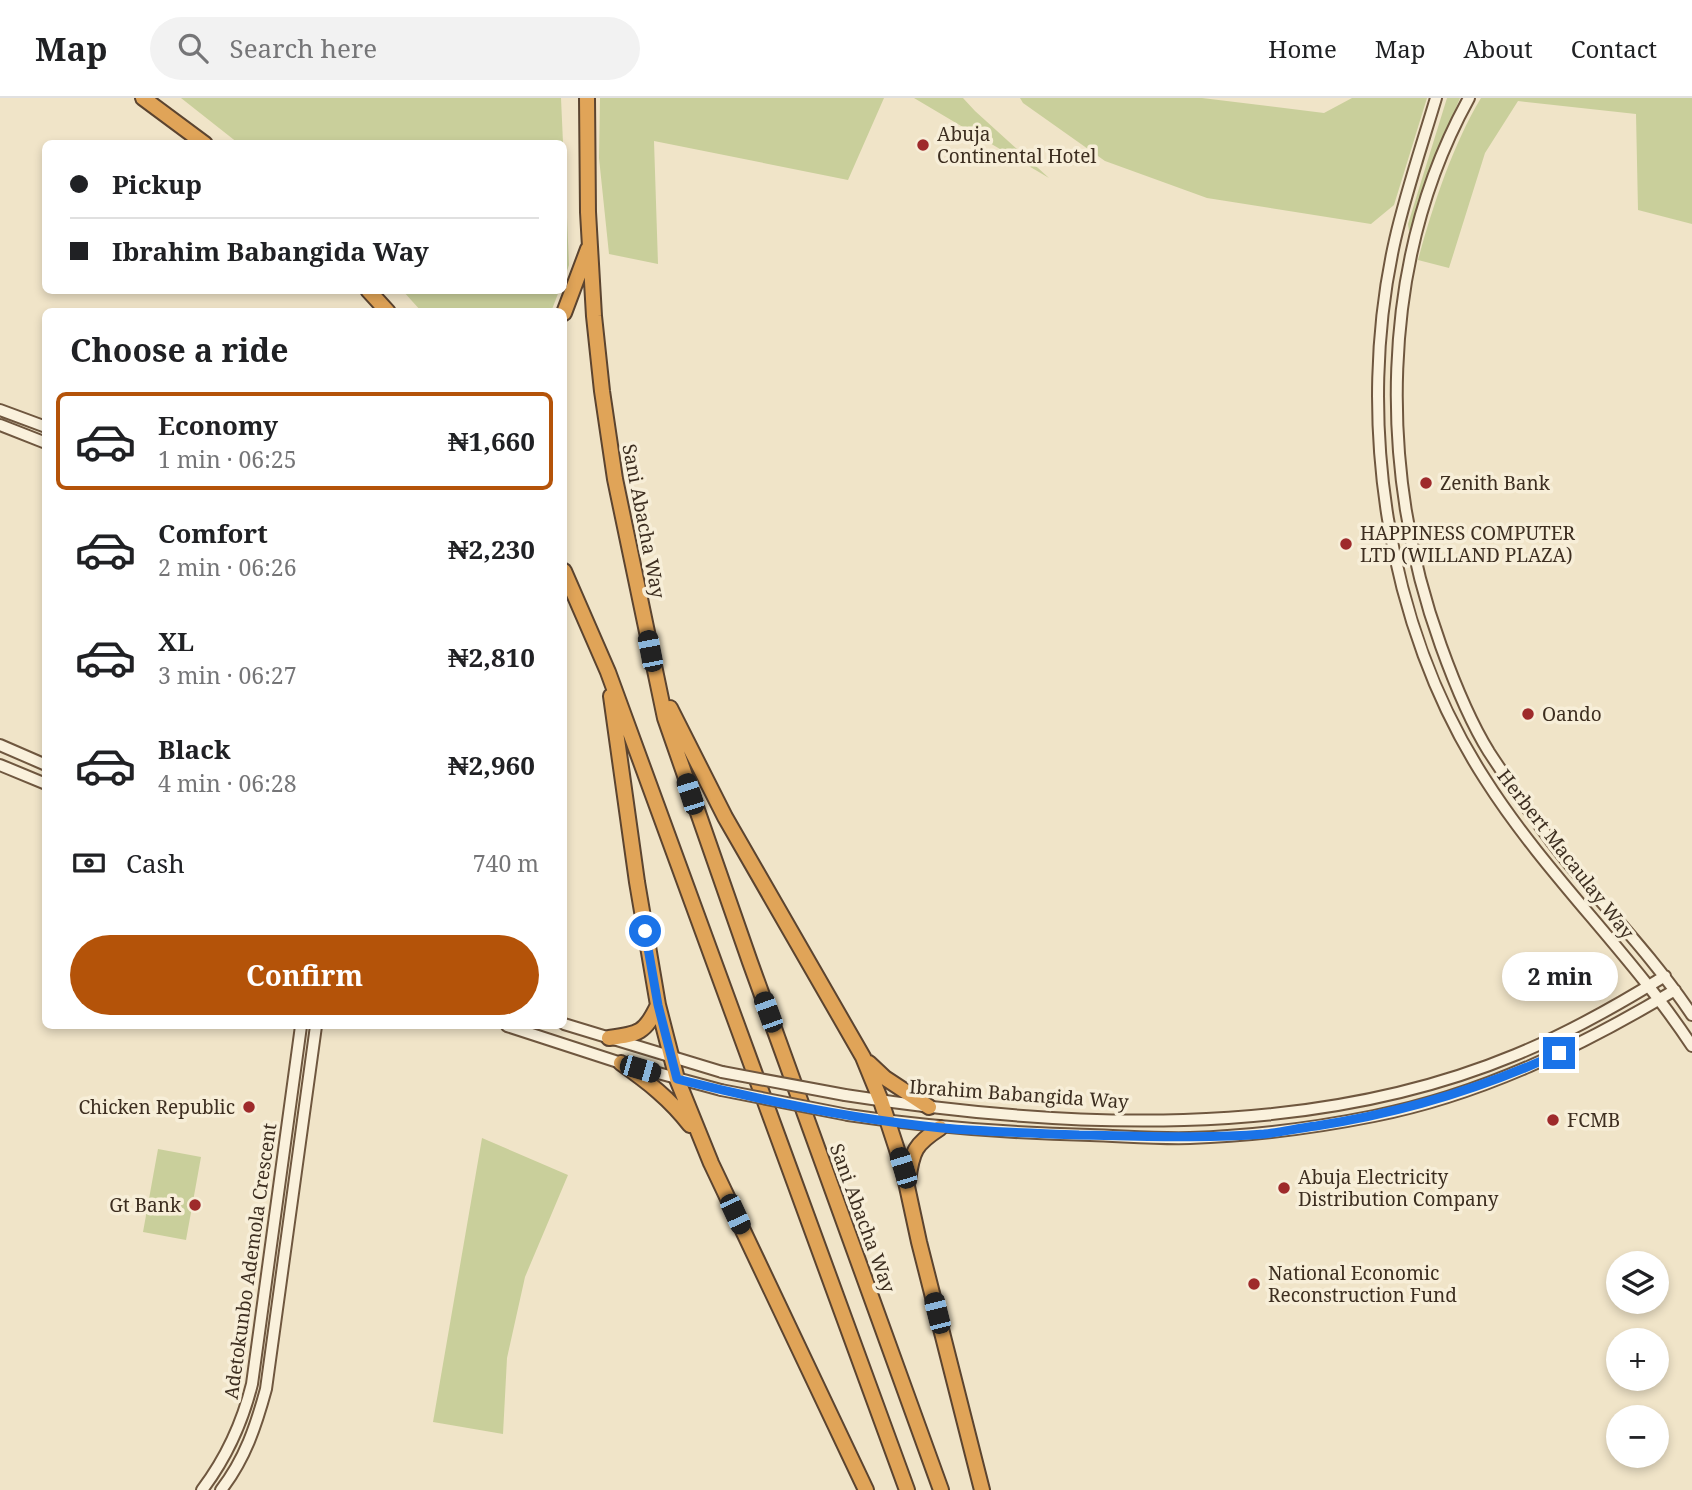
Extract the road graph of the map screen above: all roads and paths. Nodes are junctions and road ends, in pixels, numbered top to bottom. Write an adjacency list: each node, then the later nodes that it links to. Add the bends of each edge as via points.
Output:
1 (143, 98): 5 (highway)
2 (587, 98): 6 (highway, Sani Abacha Way)
3 (1436, 98): 22 (main road, Herbert Macaulay Way, via 1395,241 1379,364 1378,423 1395,559 1424,656 1484,778 1547,864)
4 (1469, 98): 21 (main road, Herbert Macaulay Way, via 1426,201 1402,312 1396,425 1411,546 1446,661 1487,748 1568,862)
5 (200, 140)
6 (590, 242): 9 (highway); 16 (highway, Sani Abacha Way, via 602,391 615,479)
7 (372, 294): 8 (highway)
8 (384, 308)
9 (566, 308)
10 (0, 410): 12 (main road)
11 (0, 425): 13 (main road)
12 (42, 426)
13 (42, 441)
14 (567, 578): 15 (highway)
15 (608, 672): 25 (highway); 46 (highway)
16 (655, 676): 34 (highway, via 725,817); 47 (highway, Sani Abacha Way, via 699,820)
17 (0, 745): 18 (main road)
18 (42, 763)
19 (0, 765): 20 (main road)
20 (42, 782)
21 (1665, 976): 22 (main road, Ibrahim Babangida Way); 23 (main road, Herbert Macaulay Way)
22 (1649, 986): 24 (main road, Herbert Macaulay Way); 38 (main road, Ibrahim Babangida Way, via 1515,1055 1421,1087 1334,1105 1188,1120 1070,1119)
23 (1675, 990): 24 (main road, Ibrahim Babangida Way); 26 (main road, Herbert Macaulay Way)
24 (1660, 1000): 32 (main road, Herbert Macaulay Way); 40 (main road, Ibrahim Babangida Way, via 1523,1070 1375,1116 1267,1133 1189,1138)
25 (658, 1005): 31 (highway, via 641,1031); 33 (highway)
26 (1692, 1015)
27 (567, 1025): 31 (main road, Ibrahim Babangida Way)
28 (301, 1029): 43 (main road, Adetokunbo Ademola Crescent, via 252,1384 237,1433)
29 (316, 1029): 44 (main road, Adetokunbo Ademola Crescent, via 266,1389 243,1457)
30 (516, 1029): 35 (main road, Ibrahim Babangida Way)
31 (610, 1038): 33 (main road, Ibrahim Babangida Way)
32 (1692, 1046)
33 (671, 1058): 36 (highway); 37 (main road, Ibrahim Babangida Way, bridge)
34 (863, 1058): 37 (highway); 38 (highway)
35 (621, 1063): 36 (main road, Ibrahim Babangida Way); 41 (highway, via 675,1106)
36 (677, 1079): 39 (main road, Ibrahim Babangida Way, bridge); 41 (highway)
37 (881, 1101): 38 (main road, Ibrahim Babangida Way); 39 (highway)
38 (929, 1107)
39 (888, 1121): 40 (main road, Ibrahim Babangida Way); 42 (highway)
40 (940, 1128): 42 (highway, via 914,1149)
41 (703, 1144): 45 (highway)
42 (907, 1189): 48 (highway)
43 (202, 1490)
44 (221, 1490)
45 (866, 1490)
46 (907, 1490)
47 (941, 1490)
48 (982, 1490)

